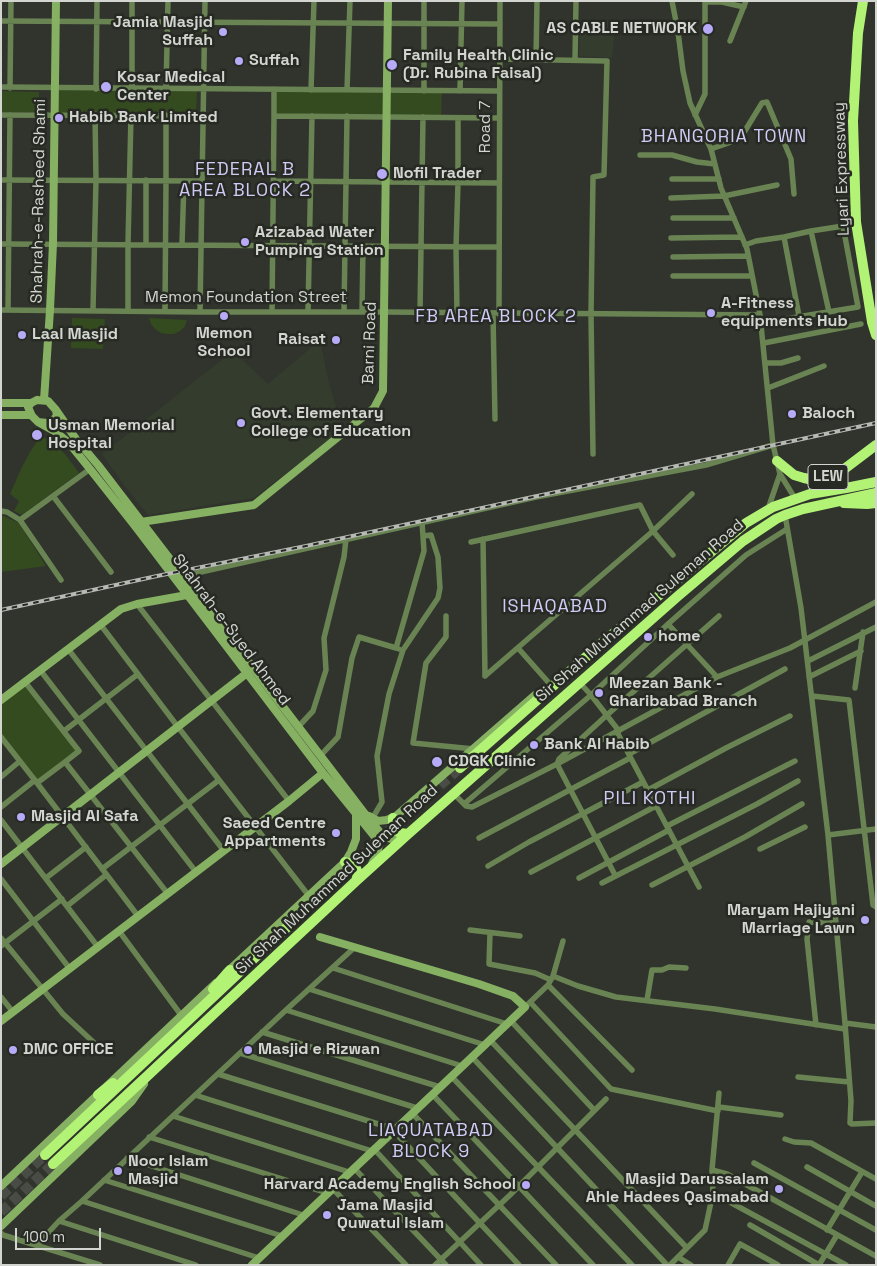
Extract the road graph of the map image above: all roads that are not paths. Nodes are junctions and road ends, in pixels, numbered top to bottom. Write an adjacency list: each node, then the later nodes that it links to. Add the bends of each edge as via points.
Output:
1 (11, 1): 20 (street)
2 (56, 1): 21 (street, Shahrah-e-Rasheed Shami)
3 (97, 1): 22 (street)
4 (132, 1): 23 (street)
5 (168, 1): 24 (street)
6 (205, 1): 25 (street)
7 (314, 1): 26 (street)
8 (350, 1): 27 (street)
9 (388, 1): 28 (street, Barni Road)
10 (424, 1): 29 (street)
11 (462, 1): 30 (street)
12 (500, 1): 31 (street, Road 7)
13 (537, 1): 34 (street)
14 (576, 1): 35 (street)
15 (672, 1): 55 (street, via 683,71)
16 (863, 1): 138 (highway, Lyari Expressway, via 853,121 856,222)
17 (705, 2): 18 (street); 55 (street, via 705,94)
18 (745, 4): 32 (street)
19 (1, 21): 20 (street)
20 (11, 22): 21 (street); 37 (street)
21 (56, 22): 22 (street); 38 (street, Shahrah-e-Rasheed Shami)
22 (96, 22): 23 (street); 39 (street)
23 (131, 22): 24 (street); 40 (street)
24 (168, 22): 25 (street); 41 (street)
25 (204, 22): 26 (street); 42 (street)
26 (314, 23): 27 (street); 44 (street)
27 (350, 23): 28 (street); 45 (street)
28 (388, 23): 29 (street); 46 (street, Barni Road)
29 (424, 24): 30 (street); 47 (street)
30 (462, 24): 31 (street); 48 (street)
31 (500, 24): 33 (street, Road 7)
32 (730, 41)
33 (500, 59): 34 (street); 49 (street, Road 7)
34 (536, 59): 35 (street)
35 (575, 60): 133 (street, via 607,61 604,176 593,177)
36 (1, 87): 37 (street)
37 (10, 88): 38 (street)
38 (55, 88): 39 (street); 50 (street, Shahrah-e-Rasheed Shami)
39 (96, 88): 40 (street)
40 (132, 89): 41 (street)
41 (166, 89): 42 (street)
42 (204, 89): 43 (street); 57 (street)
43 (274, 89): 44 (street); 58 (street)
44 (311, 90): 45 (street)
45 (347, 90): 46 (street)
46 (386, 90): 47 (street); 61 (street, Barni Road)
47 (424, 91): 48 (street)
48 (460, 91): 49 (street)
49 (500, 92): 64 (street, Road 7)
50 (54, 114): 51 (street); 53 (street); 72 (street, Shahrah-e-Rasheed Shami)
51 (95, 114): 54 (street); 73 (street)
52 (1, 115): 53 (street)
53 (10, 115): 71 (street)
54 (132, 115): 56 (street); 74 (street)
55 (695, 115): 65 (street)
56 (166, 116): 57 (street); 77 (street)
57 (203, 116): 79 (street)
58 (274, 116): 59 (street); 76 (street)
59 (312, 116): 60 (street); 80 (street)
60 (347, 116): 61 (street); 81 (street)
61 (386, 116): 62 (street); 82 (street, Barni Road)
62 (423, 117): 63 (street); 83 (street)
63 (458, 118): 64 (street); 84 (street)
64 (499, 118): 85 (street, Road 7)
65 (711, 150): 67 (street); 87 (street, via 737,140 762,103 769,103 791,159)
66 (640, 155): 67 (street, via 672,155)
67 (714, 164): 69 (street)
68 (672, 179): 69 (street)
69 (719, 179): 88 (street)
70 (1, 180): 71 (street)
71 (10, 180): 72 (street); 98 (street)
72 (53, 180): 73 (street); 96 (street, Shahrah-e-Rasheed Shami)
73 (96, 180): 74 (street); 99 (street)
74 (130, 180): 75 (street); 100 (street)
75 (146, 180): 77 (street); 101 (street)
76 (274, 180): 80 (street); 106 (street)
77 (166, 181): 78 (street); 102 (street)
78 (184, 181): 79 (street); 103 (street)
79 (202, 181): 104 (street)
80 (311, 181): 81 (street); 107 (street)
81 (346, 181): 82 (street); 108 (street)
82 (385, 182): 83 (street); 110 (street, Barni Road)
83 (422, 182): 84 (street); 111 (street)
84 (458, 182): 85 (street); 112 (street)
85 (499, 183): 113 (street, Road 7)
86 (777, 185): 88 (street)
87 (794, 194)
88 (724, 196): 89 (street); 91 (street)
89 (671, 198)
90 (673, 218): 91 (street)
91 (734, 218): 95 (street)
92 (811, 231): 93 (street); 130 (street); 130 (street, via 843,226 858,307)
93 (784, 237): 105 (street); 135 (street)
94 (671, 238): 95 (street)
95 (742, 238): 105 (street)
96 (53, 243): 98 (street); 99 (street); 119 (street, Shahrah-e-Rasheed Shami)
97 (1, 244): 98 (street)
98 (10, 244): 118 (street)
99 (95, 244): 100 (street); 120 (street)
100 (128, 244): 101 (street); 121 (street)
101 (146, 244): 102 (street)
102 (165, 244): 103 (street); 122 (street)
103 (182, 244): 104 (street)
104 (202, 244): 106 (street); 123 (street)
105 (745, 245): 114 (street)
106 (273, 246): 107 (street); 124 (street)
107 (310, 246): 108 (street); 125 (street)
108 (346, 246): 109 (street); 126 (street)
109 (363, 246): 110 (street); 127 (street)
110 (385, 246): 111 (street); 128 (street, Barni Road)
111 (421, 246): 112 (street); 129 (street)
112 (456, 247): 113 (street); 131 (street)
113 (499, 247): 132 (street, Road 7)
114 (748, 256): 115 (street); 117 (street)
115 (673, 257)
116 (673, 276): 117 (street)
117 (752, 276): 134 (street)
118 (5, 310): 119 (street, Memon Foundation Street)
119 (50, 310): 120 (street, Memon Foundation Street); 144 (street, Shahrah-e-Rasheed Shami)
120 (93, 310): 121 (street, Memon Foundation Street)
121 (128, 311): 122 (street, Memon Foundation Street)
122 (165, 312): 123 (street, Memon Foundation Street)
123 (200, 312): 124 (street, Memon Foundation Street)
124 (272, 312): 125 (street, Memon Foundation Street)
125 (308, 312): 126 (street, Memon Foundation Street)
126 (344, 312): 127 (street, Memon Foundation Street)
127 (362, 312): 128 (street, Memon Foundation Street)
128 (385, 312): 129 (street, Memon Foundation Street); 173 (street, Barni Road, via 383,391 374,408 254,505)
129 (420, 312): 131 (street, Memon Foundation Street)
130 (829, 312): 135 (street)
131 (457, 313): 132 (street, Memon Foundation Street)
132 (496, 314): 133 (street, Memon Foundation Street); 150 (street, Road 7)
133 (591, 314): 134 (street, Memon Foundation Street); 154 (street)
134 (760, 315): 136 (street)
135 (799, 316): 136 (street)
136 (761, 323): 139 (street)
137 (861, 324): 139 (street)
138 (876, 335)
139 (764, 343): 141 (street)
140 (798, 358): 141 (street)
141 (766, 363): 143 (street)
142 (824, 366): 143 (street)
143 (768, 388): 153 (street)
144 (44, 400): 146 (street); 147 (street)
145 (1, 403): 146 (street)
146 (31, 403): 149 (street, via 28,407)
147 (56, 410): 151 (street, via 57,416 51,422); 173 (street, Shahrah-e-Syed Ahmed)
148 (1, 415): 149 (street)
149 (31, 416): 151 (street)
150 (495, 420)
151 (38, 422): 156 (street, Shahrah-e-Syed Ahmed, via 69,443)
152 (876, 445): 158 (highway, LEW)
153 (774, 446): 155 (street); 172 (street, via 706,465)
154 (592, 454)
155 (777, 461): 157 (street); 158 (highway, LEW, via 794,475 804,478 818,480)
156 (90, 469): 163 (street); 173 (street, Shahrah-e-Syed Ahmed)
157 (780, 474): 164 (street); 169 (street)
158 (831, 477): 162 (highway)
159 (876, 482): 162 (highway, Sir Shah Muhammad Suleman Road)
160 (876, 493): 165 (highway, Sir Shah Muhammad Suleman Road)
161 (692, 494): 175 (street)
162 (810, 494): 164 (highway, Sir Shah Muhammad Suleman Road)
163 (52, 496): 171 (street); 181 (street)
164 (796, 500): 166 (highway, Sir Shah Muhammad Suleman Road)
165 (832, 502): 167 (highway); 170 (highway, Sir Shah Muhammad Suleman Road)
166 (783, 503): 169 (highway, Sir Shah Muhammad Suleman Road); 170 (highway)
167 (876, 503)
168 (1, 511): 171 (street)
169 (767, 511): 194 (highway, Sir Shah Muhammad Suleman Road, via 738,529)
170 (785, 515): 174 (street); 209 (highway, Sir Shah Muhammad Suleman Road, via 737,546)
171 (20, 520): 183 (street)
172 (422, 522): 176 (street); 177 (street)
173 (138, 524): 182 (street, Shahrah-e-Syed Ahmed)
174 (788, 529): 190 (street, via 746,555); 193 (street)
175 (653, 531): 178 (street, via 642,506 638,505); 180 (street); 198 (street)
176 (423, 536): 197 (street, via 424,550); 199 (street, via 432,535 438,557 440,588 438,598)
177 (346, 539): 182 (street); 220 (street, via 324,638 326,670 313,711)
178 (483, 539): 179 (street); 198 (street, via 485,676)
179 (470, 542)
180 (673, 554)
181 (111, 572)
182 (179, 578): 184 (street, Shahrah-e-Syed Ahmed); 220 (street, Shahrah-e-Syed Ahmed)
183 (60, 580)
184 (187, 595): 186 (street); 204 (street, Shahrah-e-Syed Ahmed)
185 (876, 602): 193 (street)
186 (137, 604): 189 (street, via 121,609); 216 (street)
187 (446, 616): 225 (street, via 446,637 426,663 413,743)
188 (719, 616): 195 (street)
189 (100, 624): 196 (street); 205 (street)
190 (668, 624): 195 (street); 212 (street)
191 (876, 627): 192 (street)
192 (864, 632): 200 (street); 201 (street)
193 (805, 640): 201 (street); 206 (street)
194 (603, 642): 210 (street); 233 (highway, Sir Shah Muhammad Suleman Road)
195 (687, 644): 206 (street); 217 (street)
196 (68, 648): 203 (street); 214 (street)
197 (396, 648): 199 (street); 227 (street, via 359,637 352,658 338,737)
198 (518, 648): 210 (street)
199 (403, 650): 253 (street, via 389,694 377,756 382,802)
200 (861, 651): 207 (street); 211 (street)
201 (808, 660): 207 (street)
202 (785, 668): 228 (street)
203 (40, 670): 208 (street); 219 (street)
204 (247, 673): 216 (street); 235 (street, Shahrah-e-Syed Ahmed)
205 (138, 674): 214 (street); 221 (street)
206 (717, 677): 222 (street)
207 (810, 677): 213 (street)
208 (25, 682): 215 (street); 223 (street)
209 (580, 682): 212 (street); 243 (highway, Sir Shah Muhammad Suleman Road)
210 (549, 683): 225 (street)
211 (855, 688)
212 (591, 695): 217 (street); 247 (street)
213 (812, 696): 262 (street, via 849,700); 264 (street)
214 (106, 698): 219 (street); 226 (street)
215 (1, 700)
216 (211, 701): 221 (street); 245 (street)
217 (607, 715): 222 (street); 232 (street)
218 (790, 716): 242 (street)
219 (78, 720): 223 (street); 234 (street)
220 (299, 726): 227 (street, Shahrah-e-Syed Ahmed)
221 (178, 727): 226 (street); 237 (street)
222 (618, 731): 228 (street); 232 (street)
223 (64, 732): 231 (street, via 79,751)
224 (1, 737): 230 (street)
225 (474, 749): 255 (street)
226 (147, 751): 234 (street); 246 (street)
227 (321, 755): 253 (street, Shahrah-e-Syed Ahmed)
228 (630, 756): 240 (street); 241 (street)
229 (794, 760): 260 (street)
230 (20, 761): 236 (street); 239 (street)
231 (65, 762): 239 (street); 244 (street)
232 (557, 764): 241 (street); 247 (street, via 472,807)
233 (460, 768)
234 (119, 773): 244 (street); 257 (street)
235 (323, 773): 245 (street); 251 (street, Shahrah-e-Syed Ahmed)
236 (1, 777)
237 (219, 780): 246 (street); 258 (street)
238 (798, 781): 267 (street)
239 (36, 782): 250 (street); 254 (street)
240 (643, 782): 242 (street); 252 (street)
241 (570, 790): 252 (street); 266 (street)
242 (648, 790): 249 (street)
243 (453, 793): 247 (street); 263 (highway, Sir Shah Muhammad Suleman Road)
244 (91, 795): 254 (street); 269 (street)
245 (289, 801): 258 (street)
246 (187, 804): 257 (street); 272 (street)
247 (464, 804)
248 (802, 804): 278 (street)
249 (656, 806): 260 (street); 265 (street)
250 (1, 807)
251 (356, 813): 273 (street, via 356,839); 276 (street, Shahrah-e-Syed Ahmed, via 379,842)
252 (583, 814): 265 (street); 277 (street)
253 (369, 816): 255 (street, via 378,821); 263 (street, Shahrah-e-Syed Ahmed, via 384,837 391,839)
254 (63, 817): 268 (street); 270 (street)
255 (393, 818): 263 (highway, via 394,829)
256 (1, 820): 270 (street)
257 (159, 825): 269 (street); 280 (street)
258 (255, 827): 272 (street); 292 (street)
259 (805, 827): 271 (street)
260 (668, 828): 267 (street); 274 (street)
261 (876, 829): 262 (street)
262 (864, 830): 264 (street); 295 (street, via 873,905)
263 (406, 835): 276 (highway, Sir Shah Muhammad Suleman Road)
264 (828, 835): 299 (street)
265 (595, 837): 274 (street); 281 (street)
266 (479, 838)
267 (677, 845): 278 (street); 283 (street)
268 (86, 847): 279 (street); 284 (street)
269 (131, 847): 279 (street); 291 (street)
270 (23, 848): 275 (street); 284 (street)
271 (760, 849)
272 (224, 851): 280 (street)
273 (345, 862): 287 (highway, via 356,868); 292 (street)
274 (608, 862): 283 (street); 285 (street)
275 (1, 864)
276 (372, 866): 287 (highway, Sir Shah Muhammad Suleman Road)
277 (488, 866)
278 (688, 867): 289 (street); 290 (street)
279 (102, 869): 282 (street)
280 (196, 872): 291 (street)
281 (531, 872)
282 (106, 875): 294 (street); 296 (street)
283 (616, 875): 288 (street)
284 (46, 878): 293 (street)
285 (579, 878)
286 (1, 879): 298 (street)
287 (356, 881): 336 (highway, Sir Shah Muhammad Suleman Road)
288 (602, 883)
289 (652, 885)
290 (699, 887)
291 (168, 894): 296 (street)
292 (309, 896): 312 (street)
293 (62, 899): 294 (street); 298 (street)
294 (67, 906): 307 (street)
295 (876, 907)
296 (138, 916): 301 (street)
297 (297, 918): 327 (highway, Sir Shah Muhammad Suleman Road)
298 (34, 921): 306 (street); 311 (street)
299 (835, 923): 324 (street, via 809,922 807,939); 325 (street)
300 (470, 930): 302 (street)
301 (119, 931): 307 (street); 321 (street)
302 (490, 933): 303 (street); 313 (street, via 489,964)
303 (520, 936)
304 (320, 937): 308 (street)
305 (563, 941): 313 (street)
306 (3, 942): 314 (street)
307 (98, 947): 311 (street)
308 (355, 947): 309 (street); 318 (street, via 479,984)
309 (332, 968): 315 (street); 323 (street)
310 (686, 968): 317 (street, via 652,970)
311 (70, 969): 314 (street)
312 (230, 970): 321 (street); 327 (highway)
313 (551, 980): 317 (street, via 616,997); 318 (street); 335 (street)
314 (42, 990): 320 (street); 331 (street)
315 (309, 990): 319 (street); 329 (street)
316 (1, 997): 320 (street)
317 (647, 1000): 324 (street)
318 (528, 1004): 323 (street); 347 (street, via 611,1089)
319 (286, 1010): 328 (street); 334 (street)
320 (13, 1012): 322 (street)
321 (181, 1015): 344 (street)
322 (1, 1021)
323 (509, 1022): 329 (street); 348 (street)
324 (816, 1024): 325 (street)
325 (845, 1026): 326 (street); 340 (street)
326 (876, 1027)
327 (180, 1028): 330 (highway, Sir Shah Muhammad Suleman Road)
328 (262, 1032): 332 (street); 341 (street)
329 (488, 1042): 333 (street); 353 (street)
330 (162, 1046): 344 (highway); 359 (highway, Sir Shah Muhammad Suleman Road)
331 (103, 1051)
332 (240, 1053): 337 (street); 349 (street)
333 (472, 1057): 334 (street); 357 (street)
334 (462, 1066): 338 (street)
335 (632, 1070)
336 (152, 1072): 362 (highway, Sir Shah Muhammad Suleman Road); 382 (street, via 132,1101)
337 (218, 1074): 345 (street); 354 (street)
338 (451, 1076): 341 (street); 363 (street)
339 (798, 1077): 340 (street)
340 (849, 1082): 352 (street, via 850,1123)
341 (440, 1087): 343 (street)
342 (720, 1093): 347 (street)
343 (432, 1094): 349 (street); 371 (street)
344 (98, 1095): 370 (street)
345 (195, 1095): 351 (street); 358 (street)
346 (606, 1099): 348 (street)
347 (718, 1109): 350 (street); 366 (street)
348 (594, 1110): 353 (street)
349 (415, 1111): 354 (street); 376 (street)
350 (781, 1115)
351 (173, 1116): 355 (street); 365 (street)
352 (876, 1123)
353 (576, 1129): 357 (street); 391 (street)
354 (394, 1131): 358 (street); 381 (street)
355 (149, 1138): 360 (street); 372 (street)
356 (785, 1138): 367 (street, via 811,1143)
357 (557, 1148): 363 (street); 408 (street)
358 (373, 1150): 365 (street); 389 (street)
359 (45, 1155)
360 (127, 1158): 369 (street); 379 (street)
361 (754, 1162): 378 (street)
362 (53, 1164)
363 (537, 1167): 371 (street); 407 (street)
364 (806, 1167): 373 (street)
365 (352, 1170): 372 (street); 396 (street)
366 (712, 1170): 374 (street); 384 (street, via 727,1174)
367 (862, 1172): 368 (street); 373 (street)
368 (876, 1179)
369 (104, 1180): 375 (street); 388 (street)
370 (1, 1186)
371 (519, 1186): 376 (street); 406 (street)
372 (330, 1191): 379 (street); 400 (street)
373 (850, 1192): 377 (street); 378 (street)
374 (713, 1193): 391 (street, via 705,1230); 392 (street)
375 (82, 1201): 380 (street); 395 (street)
376 (499, 1205): 381 (street); 405 (street)
377 (876, 1206)
378 (840, 1210): 384 (street); 385 (street)
379 (303, 1215): 388 (street)
380 (59, 1221): 390 (street); 398 (street)
381 (480, 1223): 389 (street); 404 (street)
382 (1, 1226)
383 (750, 1226): 412 (street)
384 (828, 1230): 387 (street)
385 (876, 1230)
386 (2, 1235): 390 (street)
387 (837, 1235): 392 (street); 393 (street)
388 (282, 1236): 395 (street)
389 (459, 1242): 396 (street); 403 (street)
390 (37, 1246): 397 (street)
391 (687, 1248): 394 (street)
392 (826, 1254): 412 (street); 413 (street)
393 (876, 1256)
394 (678, 1257): 408 (street); 409 (street)
395 (259, 1258): 399 (street)
396 (441, 1259): 401 (street); 402 (street)
397 (100, 1265)
398 (196, 1265)
399 (252, 1265)
400 (406, 1265)
401 (435, 1265)
402 (446, 1265)
403 (481, 1265)
404 (520, 1265)
405 (556, 1265)
406 (593, 1265)
407 (632, 1265)
408 (669, 1265)
409 (691, 1265)
410 (728, 1265): 411 (street, via 740,1244)
411 (778, 1265)
412 (819, 1265)
413 (846, 1265)

